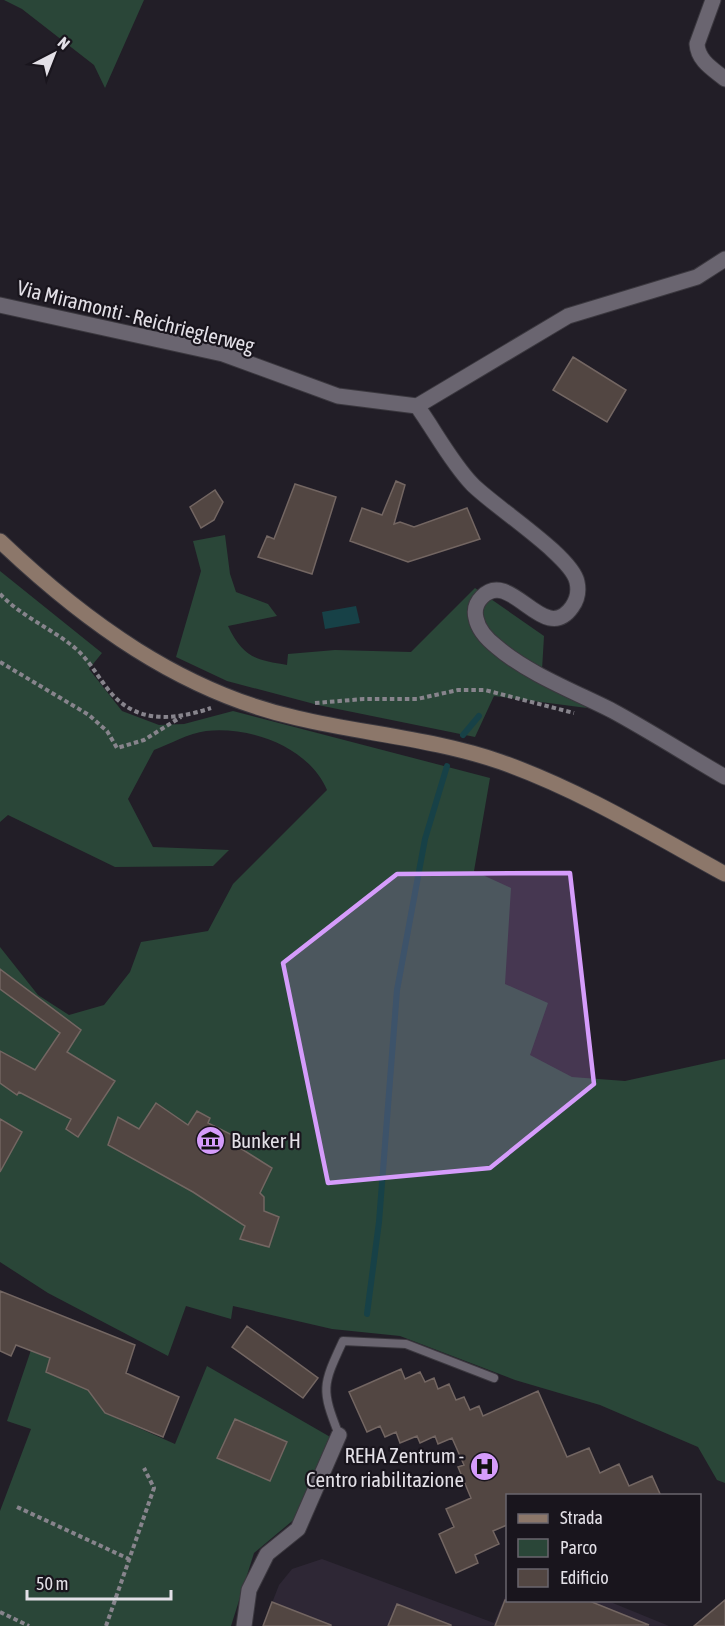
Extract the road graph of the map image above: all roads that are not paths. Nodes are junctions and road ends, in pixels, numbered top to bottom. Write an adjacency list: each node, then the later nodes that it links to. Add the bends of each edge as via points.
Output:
1 (713, 0): 2 (street, via 698,51 701,59)
2 (725, 79)
3 (725, 259): 5 (street, via 697,277 568,316)
4 (0, 304): 5 (street, Via Miramonti - Reichrieglerweg, via 223,354 338,396)
5 (417, 406): 7 (street, via 471,484 567,564 576,576 577,598 567,613 559,617 542,617 510,593 486,593 475,607 487,638 517,661)
6 (1, 543): 8 (main road, via 59,594 128,646 168,670 295,718 441,745 500,762 590,801)
7 (725, 777)
8 (725, 874)
9 (494, 1378): 10 (lane, via 406,1344 343,1341 326,1379 326,1401)
10 (339, 1435): 11 (street, via 298,1529 267,1554 249,1590)
11 (244, 1626)

